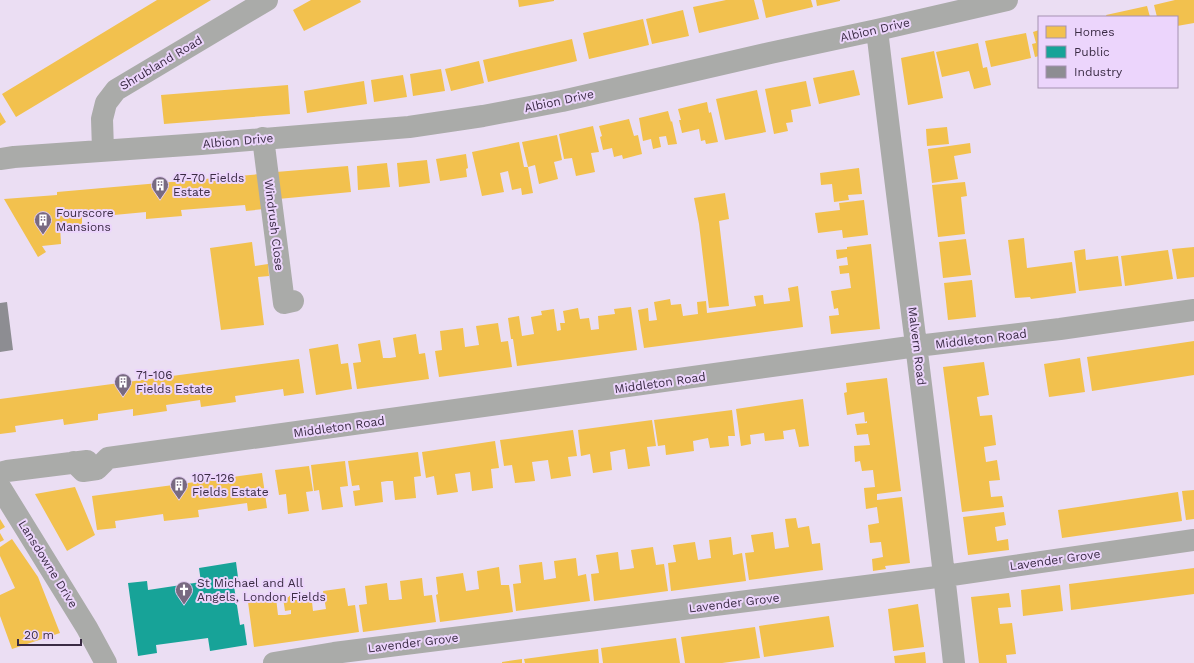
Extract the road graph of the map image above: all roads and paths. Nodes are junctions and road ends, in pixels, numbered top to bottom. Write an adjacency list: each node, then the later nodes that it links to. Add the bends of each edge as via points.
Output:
1 (267, 0): 5 (street, Shrubland Road, via 116,90 106,103 102,119)
2 (1007, 0): 3 (street, Albion Drive)
3 (878, 30): 4 (street, Albion Drive, via 562,101 483,116 409,127); 9 (street, Malvern Road, via 892,161)
4 (263, 138): 5 (street, Albion Drive); 7 (street, Windrush Close, via 284,303)
5 (103, 150): 6 (street)
6 (0, 159)
7 (293, 301)
8 (1194, 310): 9 (street, Middleton Road)
9 (917, 346): 10 (street, Middleton Road, via 126,456 114,447 100,448 89,461); 13 (street, Malvern Road)
10 (0, 473)
11 (0, 487): 14 (street, Lansdowne Drive)
12 (1194, 540): 13 (street, Lavender Grove)
13 (945, 576): 15 (street, Lavender Grove, via 334,653); 16 (street, Malvern Road)
14 (106, 663)
15 (274, 663)
16 (954, 663)

